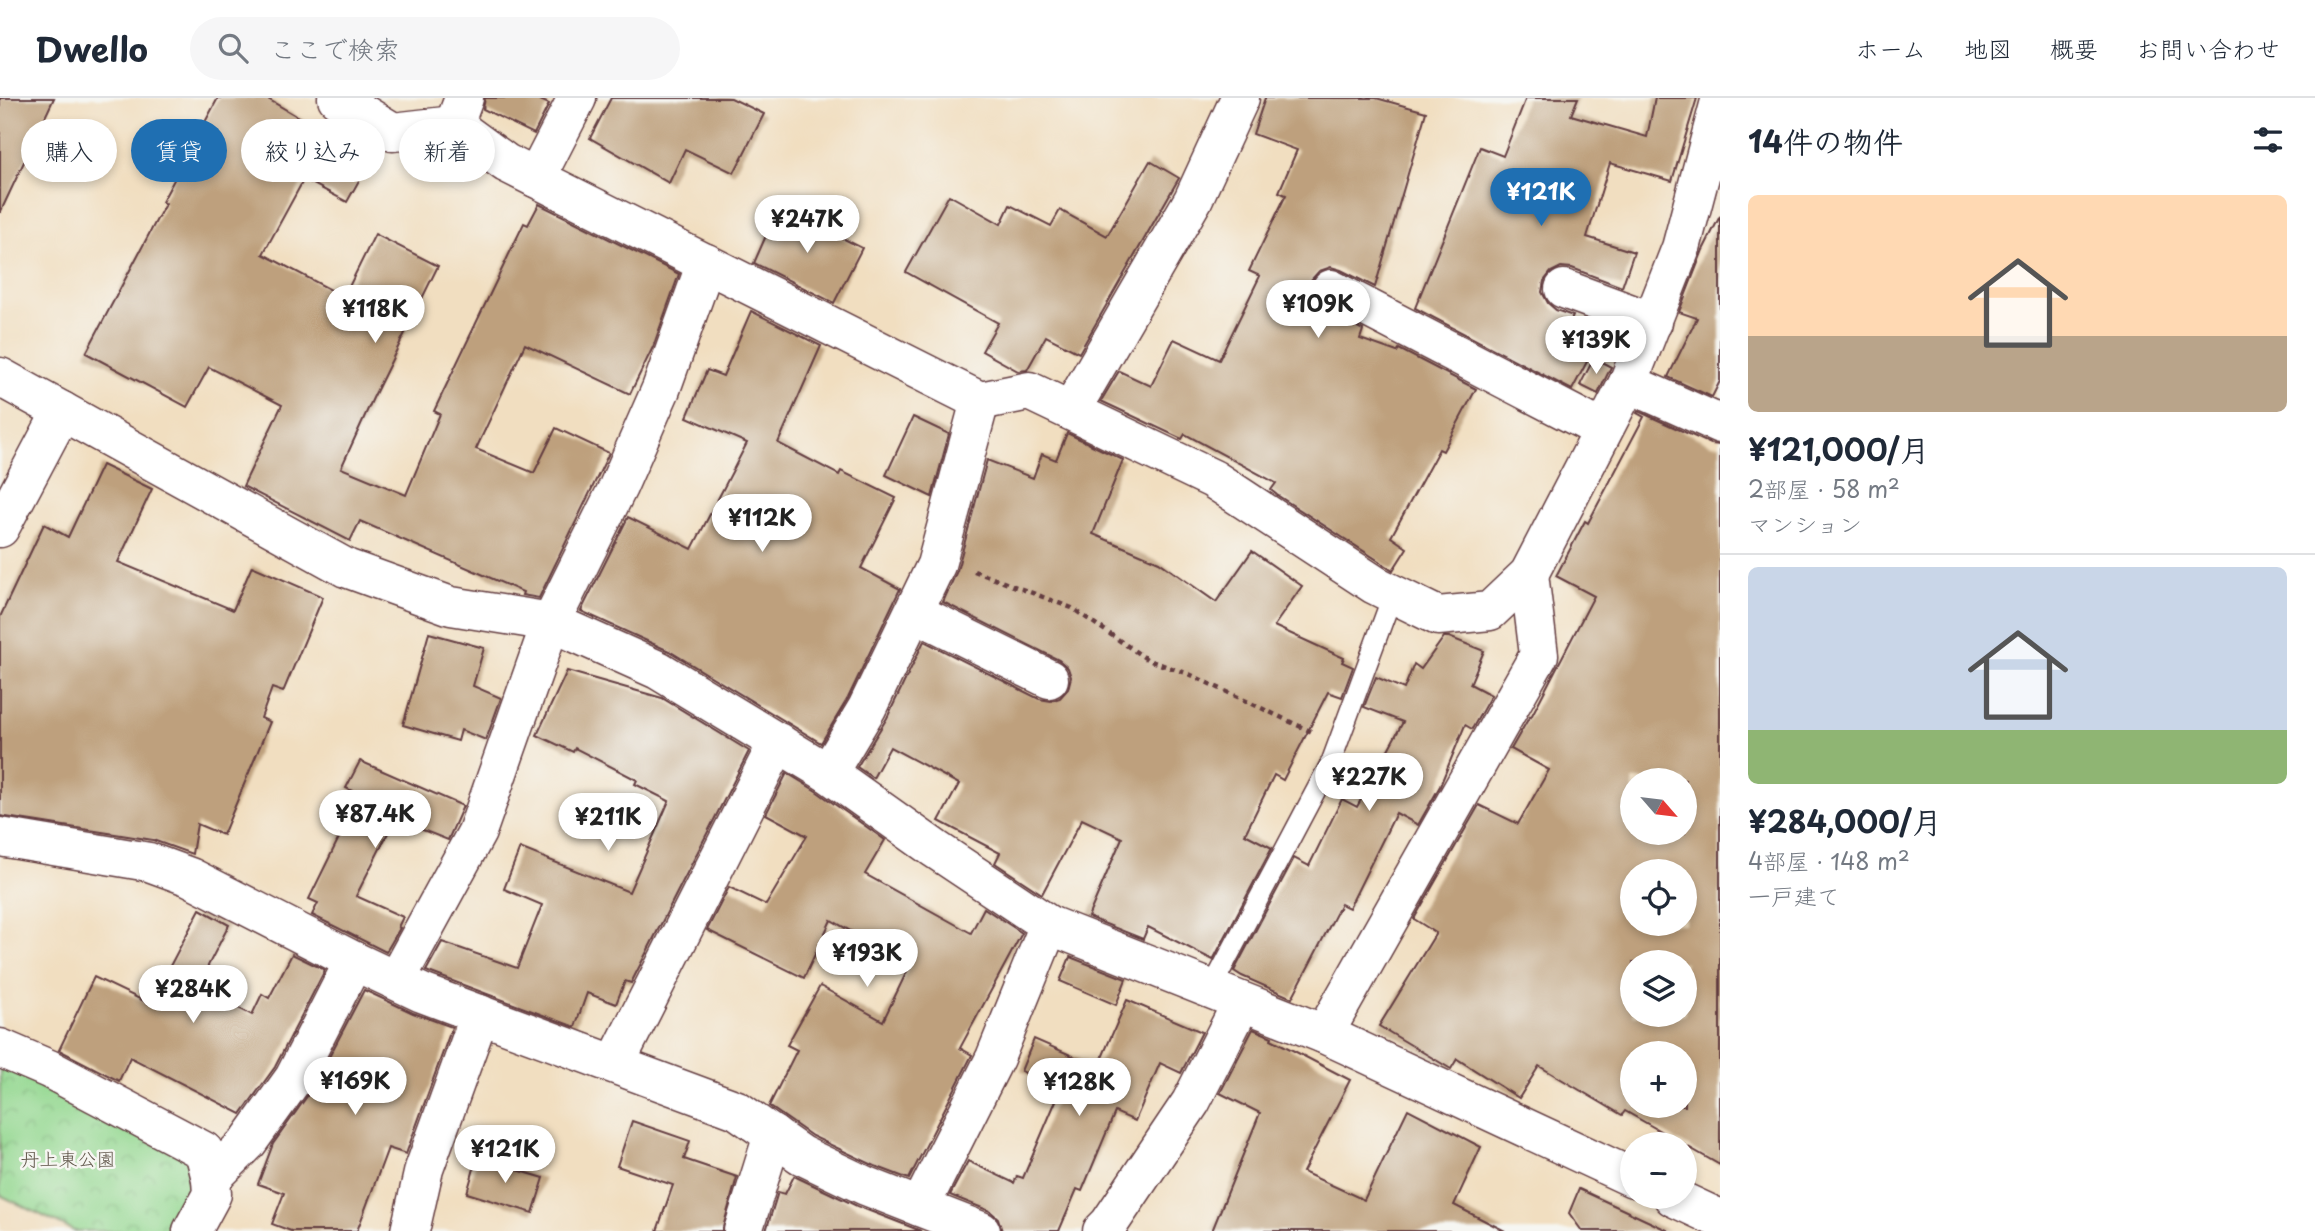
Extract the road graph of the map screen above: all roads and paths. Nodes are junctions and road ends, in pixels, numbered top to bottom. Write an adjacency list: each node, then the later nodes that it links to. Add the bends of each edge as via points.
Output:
1 (337, 98): 5 (street, via 393,132)
2 (577, 98): 6 (street)
3 (1240, 98): 14 (street, via 1193,200)
4 (1720, 102): 10 (street, via 1681,248)
5 (459, 112): 6 (street, via 506,163)
6 (536, 178): 7 (street)
7 (706, 263): 13 (street); 23 (street, via 661,389)
8 (1331, 289): 17 (street)
9 (1564, 289): 10 (street)
10 (1653, 322): 12 (street)
11 (0, 377): 15 (street)
12 (1628, 383): 16 (street); 17 (street)
13 (980, 401): 14 (street, via 1029,391); 19 (street)
14 (1071, 410): 21 (street, via 1213,479)
15 (62, 411): 18 (street); 23 (street, via 346,568 451,606)
16 (1720, 424)
17 (1603, 430): 20 (street)
18 (0, 528)
19 (938, 557): 22 (street); 26 (path, via 1072,608 1147,660 1189,674)
20 (1529, 574): 21 (street, via 1490,611 1438,616); 34 (street, via 1539,655)
21 (1394, 594): 26 (lane)
22 (914, 612): 24 (street); 27 (street, via 867,708)
23 (551, 622): 25 (street, via 658,670); 31 (street, via 477,832)
24 (1049, 679)
25 (778, 742): 27 (street); 36 (street)
26 (1337, 744): 32 (lane)
27 (828, 773): 29 (street)
28 (0, 837): 30 (street, via 149,862 190,877)
29 (1049, 925): 32 (street); 40 (street, via 995,1058)
30 (354, 961): 31 (street); 39 (street, via 294,1078 248,1142)
31 (396, 981): 33 (street)
32 (1227, 995): 34 (street); 47 (street, via 1191,1102)
33 (480, 1014): 36 (street); 44 (street, via 424,1169)
34 (1324, 1034): 38 (street)
35 (0, 1048): 39 (street, via 49,1069 204,1152)
36 (615, 1064): 37 (street, via 737,1110)
37 (773, 1135): 40 (street, via 812,1160); 45 (street)
38 (1620, 1172)
39 (211, 1179): 43 (street, via 212,1195)
40 (920, 1207): 46 (street)
41 (1697, 1208): 42 (street)
42 (1720, 1219)
43 (192, 1231)
44 (410, 1231)
45 (743, 1231)
46 (981, 1231)
47 (1102, 1231)

